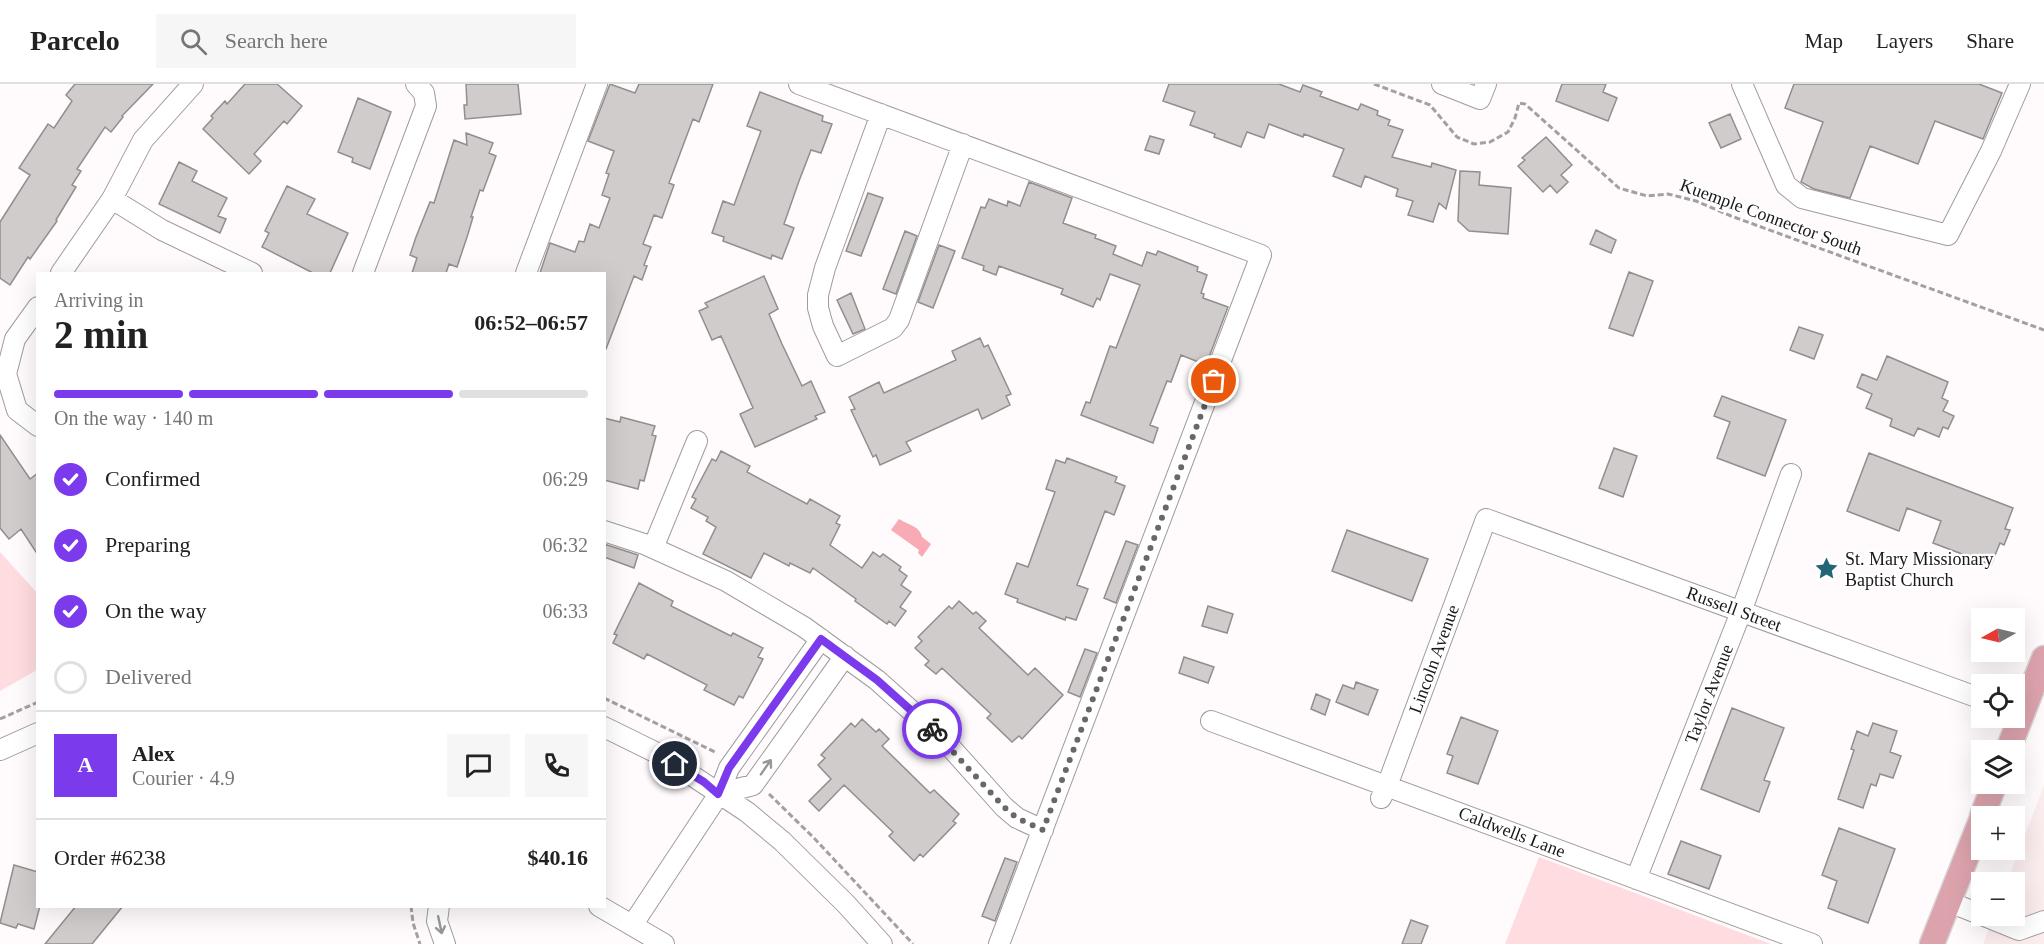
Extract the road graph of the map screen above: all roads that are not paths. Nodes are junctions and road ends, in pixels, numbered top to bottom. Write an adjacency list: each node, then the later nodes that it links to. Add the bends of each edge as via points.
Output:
1 (193, 84): 11 (street, via 143,140)
2 (416, 84): 14 (street, via 424,93 426,106)
3 (597, 84): 15 (street)
4 (799, 84): 9 (street)
5 (1442, 84): 8 (street)
6 (1742, 84): 7 (street, via 1786,185 1802,198 1948,235 1991,152)
7 (2020, 84)
8 (1483, 91)
9 (881, 114): 10 (street); 10 (street, via 818,295 823,326 837,356 893,328 899,320)
10 (963, 144): 35 (street, via 1262,255)
11 (111, 199): 12 (street); 13 (street, via 162,230)
12 (62, 272)
13 (250, 272)
14 (363, 272)
15 (526, 272)
16 (36, 310): 17 (street, via 15,339 6,374 17,410)
17 (36, 424)
18 (697, 441): 22 (street)
19 (1791, 474): 23 (street, Taylor Avenue)
20 (1486, 519): 23 (street, Russell Street); 33 (street, Lincoln Avenue)
21 (606, 532): 22 (street)
22 (653, 548): 24 (street, via 726,581)
23 (1741, 612): 27 (street, Russell Street); 37 (street, Taylor Avenue)
24 (821, 639): 25 (street); 34 (street, via 729,768)
25 (845, 656): 34 (street, one-way to 25, via 753,785); 35 (street, via 944,740 1004,807)
26 (2044, 658): 28 (main road)
27 (1971, 695)
28 (2025, 698)
29 (1211, 721): 33 (street, Caldwells Lane)
30 (606, 728): 34 (street, via 661,755)
31 (36, 734): 32 (street)
32 (0, 750)
33 (1384, 792): 37 (street, Caldwells Lane)
34 (718, 794): 43 (street); 49 (street, via 782,841)
35 (1043, 830): 50 (street)
36 (1971, 845): 38 (main road)
37 (1636, 879): 51 (street, Caldwells Lane)
38 (1949, 902): 41 (street); 52 (main road)
39 (439, 908): 47 (street, one-way to 47, via 437,921)
40 (603, 908): 43 (street)
41 (1971, 911)
42 (2044, 921): 45 (street)
43 (633, 924): 48 (street)
44 (2009, 926): 45 (street)
45 (2019, 930): 46 (street)
46 (2044, 939)
47 (445, 944)
48 (664, 944)
49 (882, 944)
50 (999, 944)
51 (1812, 944)
52 (1932, 944)

